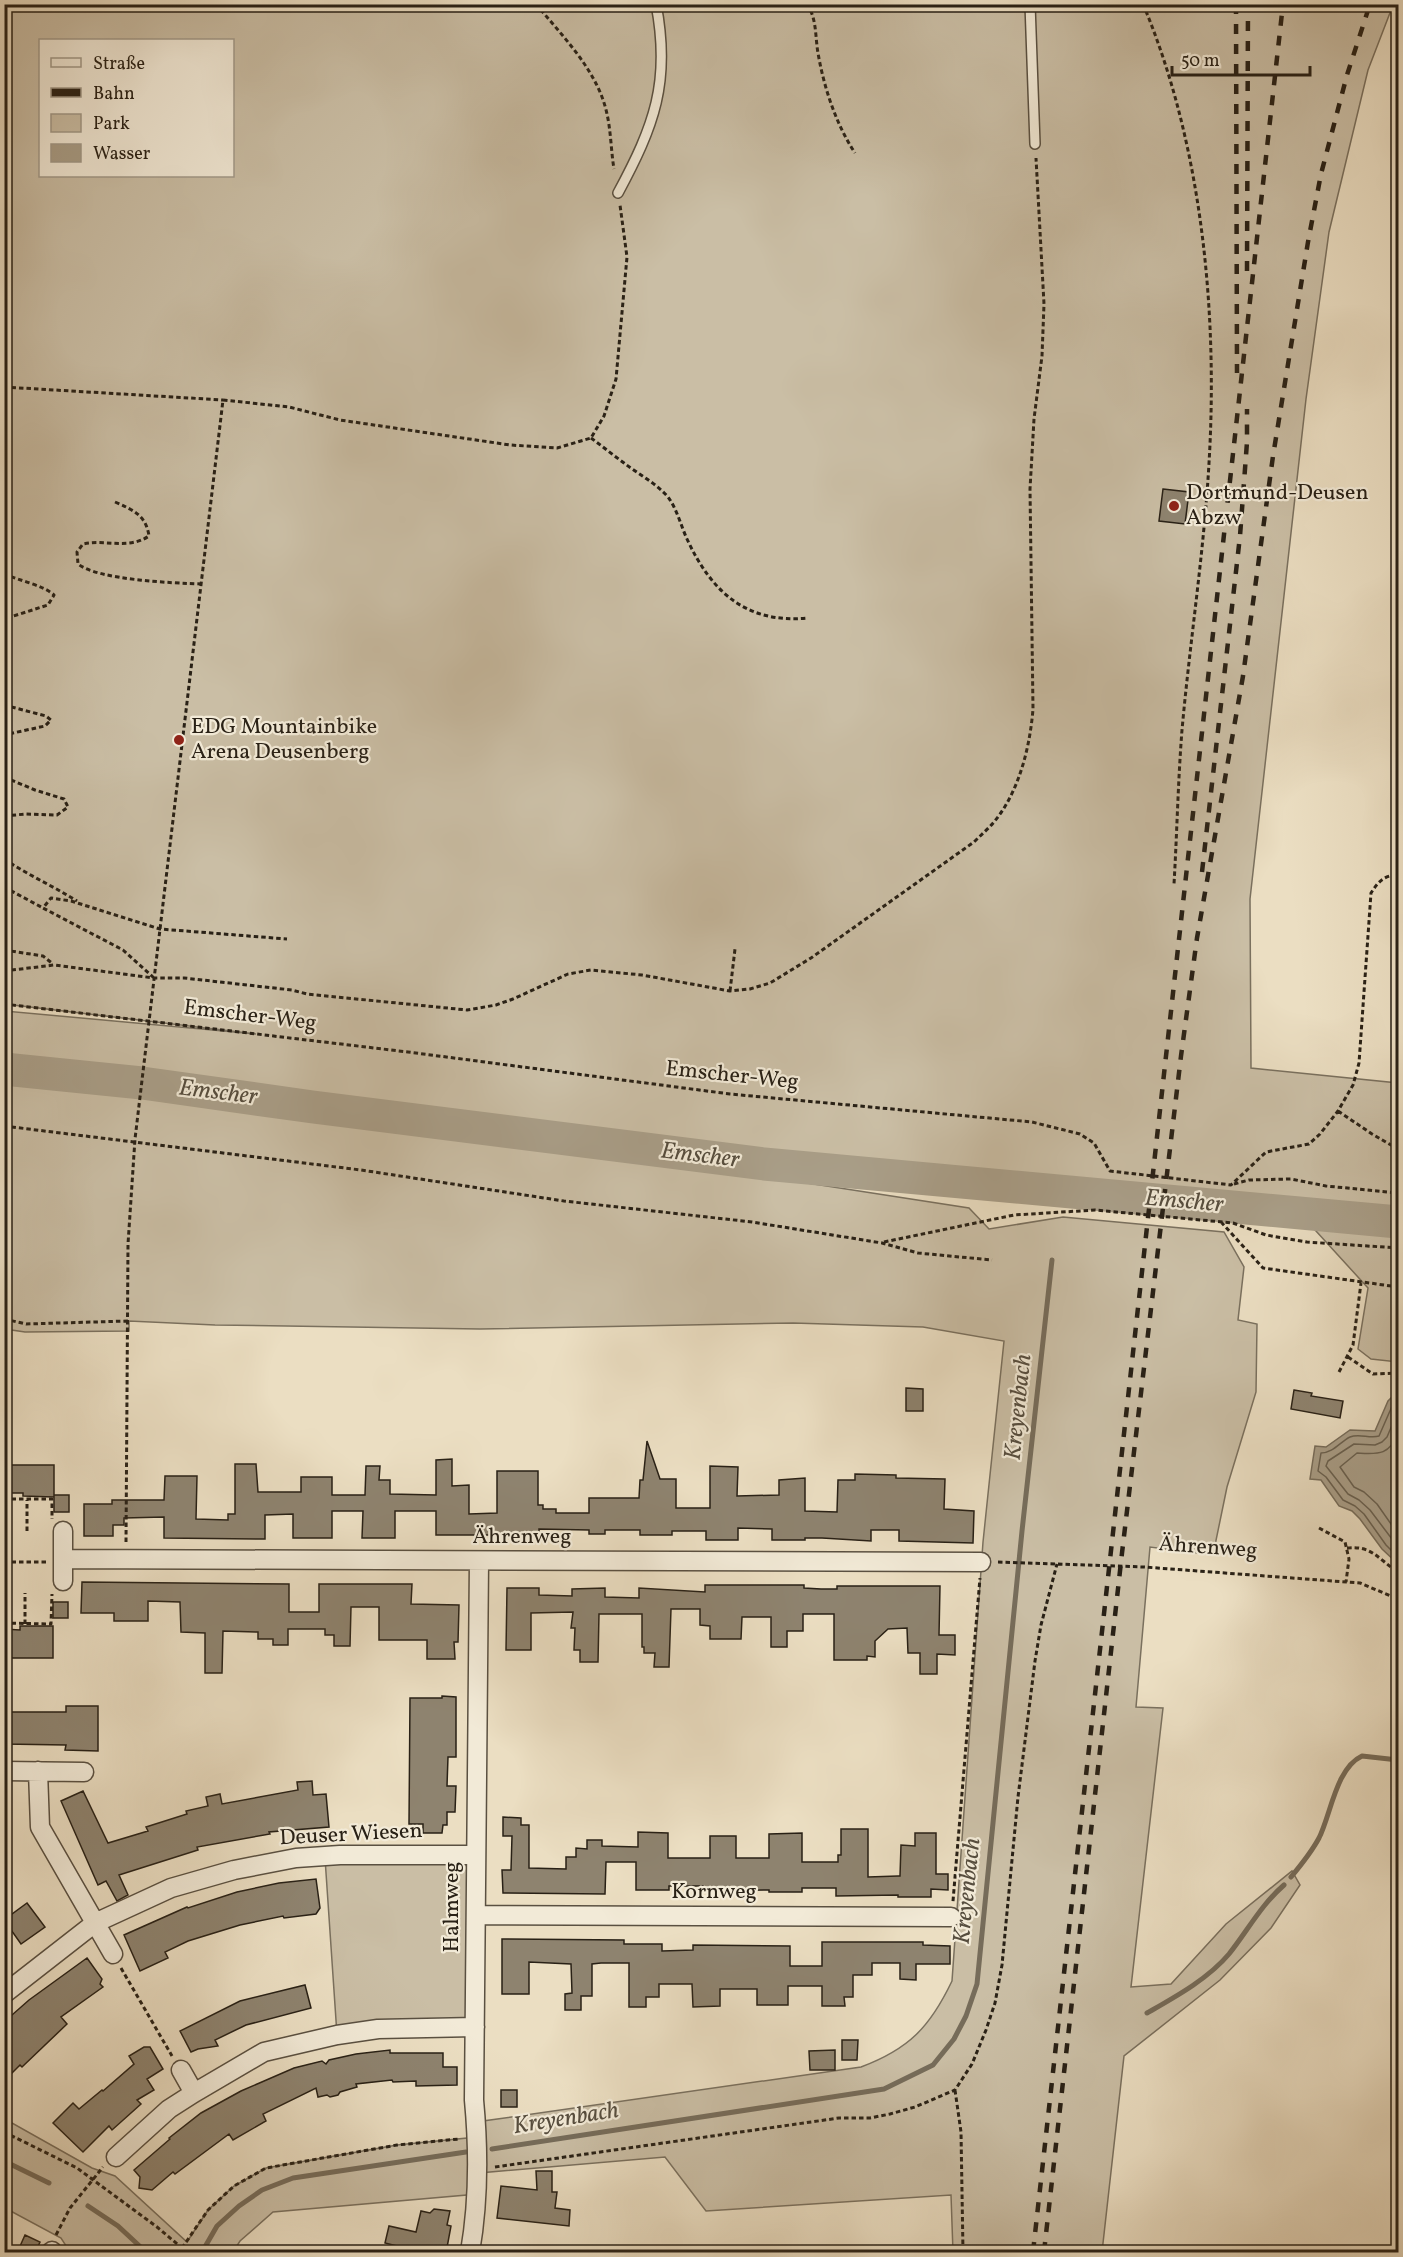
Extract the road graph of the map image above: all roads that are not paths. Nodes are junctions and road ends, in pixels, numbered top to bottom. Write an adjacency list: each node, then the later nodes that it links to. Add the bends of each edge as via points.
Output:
1 (656, 4): 4 (lane, via 662,67 658,95 645,141)
2 (1030, 4): 3 (lane)
3 (1035, 144)
4 (618, 193)
5 (58, 1526): 6 (street)
6 (63, 1559): 7 (street, Ährenweg); 9 (street)
7 (479, 1561): 8 (street, Ährenweg); 13 (street, Halmweg)
8 (981, 1562)
9 (57, 1585)
10 (4, 1771): 11 (street)
11 (38, 1771): 12 (street); 16 (street, via 40,1827)
12 (84, 1772)
13 (476, 1855): 14 (street, Halmweg); 16 (street, Deuser Wiesen, via 296,1858 171,1888)
14 (476, 1915): 15 (street, Kornweg); 19 (street, Halmweg)
15 (951, 1917)
16 (95, 1923): 17 (street); 18 (street, Deuser Wiesen)
17 (113, 1954)
18 (4, 1994)
19 (475, 2027): 21 (street, via 378,2030 264,2052); 23 (street, Halmweg, via 478,2194)
20 (181, 2070): 21 (street)
21 (194, 2093): 22 (street, via 169,2109)
22 (116, 2157)
23 (470, 2253)

